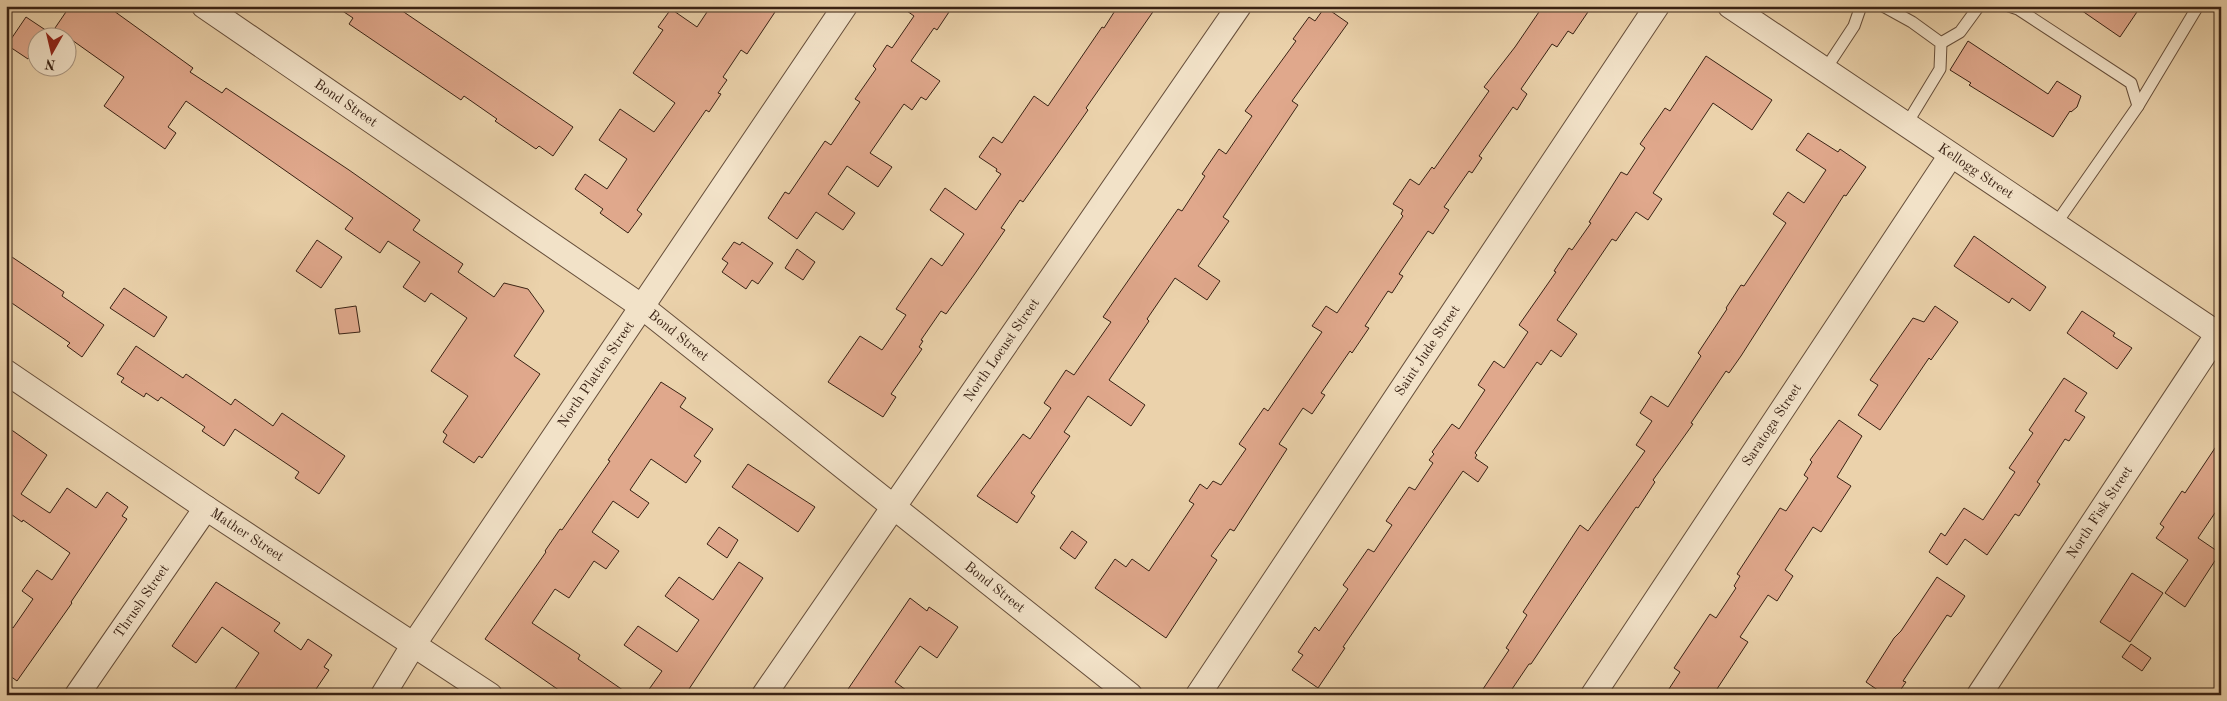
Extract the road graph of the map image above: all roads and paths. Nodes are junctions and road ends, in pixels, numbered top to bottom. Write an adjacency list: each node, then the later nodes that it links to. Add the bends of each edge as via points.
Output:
1 (204, 6): 17 (street, Bond Street)
2 (845, 6): 17 (street, North Platten Street)
3 (1239, 6): 20 (street, North Locust Street)
4 (1657, 6): 28 (street, Saint Jude Street)
5 (1730, 6): 12 (street, Kellogg Street)
6 (1861, 6): 12 (lane, via 1854,26)
7 (1883, 6): 11 (lane)
8 (1979, 6): 11 (lane, via 1960,32)
9 (2009, 6): 13 (lane, via 2131,83)
10 (2198, 6): 13 (lane)
11 (1941, 43): 14 (lane, via 1940,69)
12 (1825, 70): 14 (street, Kellogg Street)
13 (2138, 106): 16 (lane)
14 (1906, 125): 15 (street, Kellogg Street)
15 (1952, 155): 16 (street, Kellogg Street); 29 (street, Saratoga Street)
16 (2055, 225): 18 (street, Kellogg Street)
17 (642, 306): 20 (street, Bond Street); 22 (street, North Platten Street)
18 (2220, 333): 30 (street, North Fisk Street)
19 (6, 372): 21 (street, Mather Street)
20 (894, 506): 26 (street, North Locust Street); 27 (street, Bond Street)
21 (206, 508): 22 (street, Mather Street); 23 (street, Thrush Street)
22 (414, 644): 24 (street, North Platten Street); 25 (street, Mather Street)
23 (77, 695)
24 (383, 695)
25 (490, 695)
26 (764, 695)
27 (1130, 695)
28 (1198, 695)
29 (1593, 695)
30 (1978, 695)

